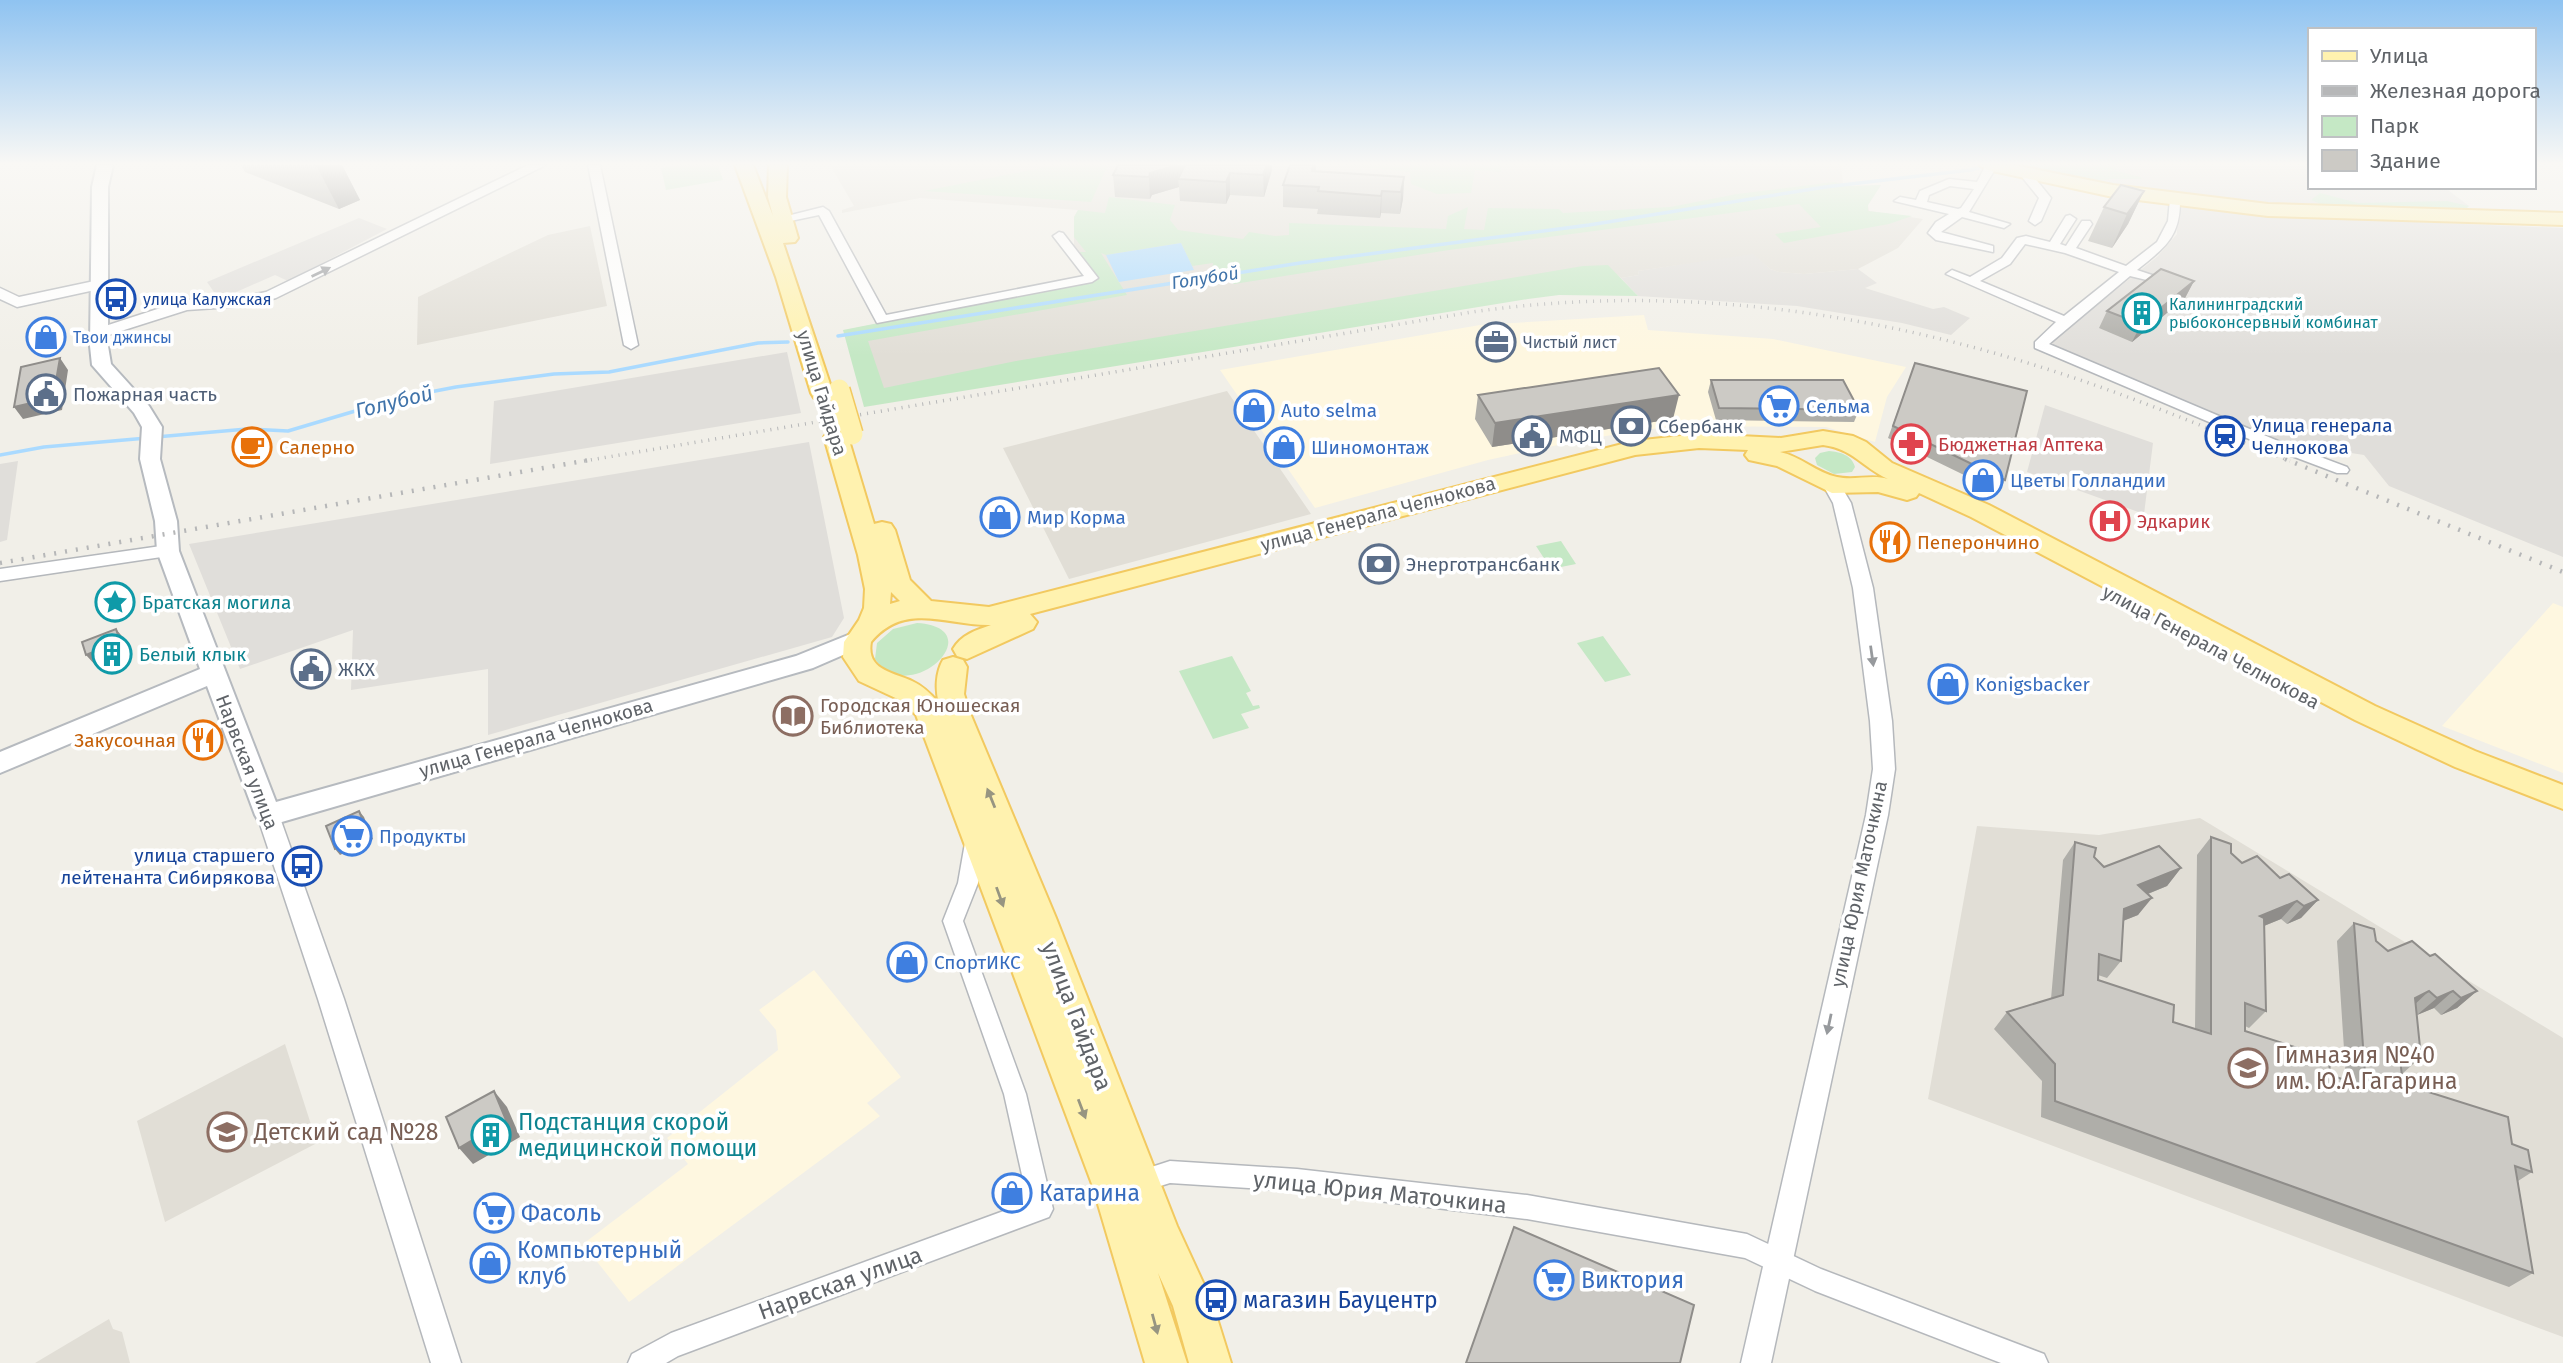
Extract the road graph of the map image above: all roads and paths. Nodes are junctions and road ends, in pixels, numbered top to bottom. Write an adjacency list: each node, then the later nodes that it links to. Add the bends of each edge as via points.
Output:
1 (100, 229): 19 (main road, Нарвская улица)
2 (410, 229): 22 (street, one-way to 2, via 185,305 259,299)
3 (607, 229): 23 (street)
4 (768, 229): 24 (main road, улица Гайдара)
5 (785, 229): 24 (main road, улица Гайдара, via 804,279)
6 (833, 229): 11 (street, via 882,320 1092,278)
7 (1936, 229): 13 (street, via 1934,233 1940,237)
8 (2064, 229): 12 (street)
9 (2083, 229): 14 (street)
10 (2170, 229): 15 (street, via 2162,244)
11 (1059, 236)
12 (2053, 246): 14 (street); 18 (street, via 2021,241 2006,261)
13 (1989, 249)
14 (2069, 250): 15 (street)
15 (2129, 271): 17 (street); 21 (street)
16 (1952, 274): 18 (street)
17 (2151, 279)
18 (1970, 282): 21 (street)
19 (99, 285): 20 (street, via 17,302); 22 (main road, Нарвская улица)
20 (0, 293)
21 (2065, 321): 27 (street, via 2040,345)
22 (99, 333): 31 (main road, Нарвская улица, via 102,365 152,427 150,455 166,521)
23 (631, 345)
24 (831, 391): 25 (main road, улица Гайдара)
25 (844, 436): 33 (main road, улица Гайдара, via 898,584); 35 (main road, улица Гайдара, via 878,589 877,608)
26 (1807, 442): 28 (main road, via 1797,449 1795,460); 29 (main road, улица Генерала Челнокова, via 1823,438 1858,447); 30 (main road, улица Генерала Челнокова, via 1657,444 1600,455)
27 (2342, 470)
28 (1807, 473): 29 (main road, улица Генерала Челнокова); 30 (main road, улица Генерала Челнокова, via 1773,457 1695,453)
29 (1852, 484): 41 (main road, улица Генерала Челнокова, via 1980,511); 48 (street, улица Юрия Маточкина, one-way to 48, via 1884,769)
30 (1501, 488): 34 (main road, улица Генерала Челнокова, via 989,616); 36 (main road, улица Генерала Челнокова, via 1042,617 996,632)
31 (167, 551): 32 (street); 39 (main road, Нарвская улица)
32 (0, 575)
33 (922, 607): 34 (main road); 35 (main road, via 890,614)
34 (953, 612): 36 (main road, улица Гайдара, via 970,638)
35 (864, 631): 37 (main road, улица Генерала Челнокова); 38 (main road, улица Гайдара, via 855,648)
36 (960, 658): 40 (main road, via 933,678); 47 (main road, улица Гайдара, one-way to 36, via 956,713 950,694)
37 (804, 662): 38 (main road, улица Генерала Челнокова); 45 (main road, улица Генерала Челнокова)
38 (862, 668): 40 (main road, улица Гайдара)
39 (213, 673): 42 (main road); 45 (main road, Нарвская улица)
40 (894, 683): 46 (main road, улица Гайдара, via 914,693 929,711)
41 (2431, 751): 43 (main road, улица Генерала Челнокова); 44 (main road, улица Генерала Челнокова, via 2511,792)
42 (0, 763)
43 (2563, 797)
44 (2563, 809)
45 (268, 815): 49 (street, Нарвская улица)
46 (976, 832): 50 (street, Нарвская улица, via 968,883 953,921 1015,1094 1041,1209 671,1346); 51 (main road, улица Гайдара, one-way to 51, via 1111,1184)
47 (1142, 1181): 48 (street, улица Юрия Маточкина, via 1170,1172 1297,1180 1527,1207 1747,1246); 52 (main road, улица Гайдара, via 1192,1302)
48 (1780, 1263): 53 (street, улица Юрия Маточкина); 54 (street, улица Юрия Маточкина)
49 (446, 1363)
50 (641, 1363)
51 (1166, 1363)
52 (1210, 1363)
53 (1756, 1363)
54 (2035, 1363)

